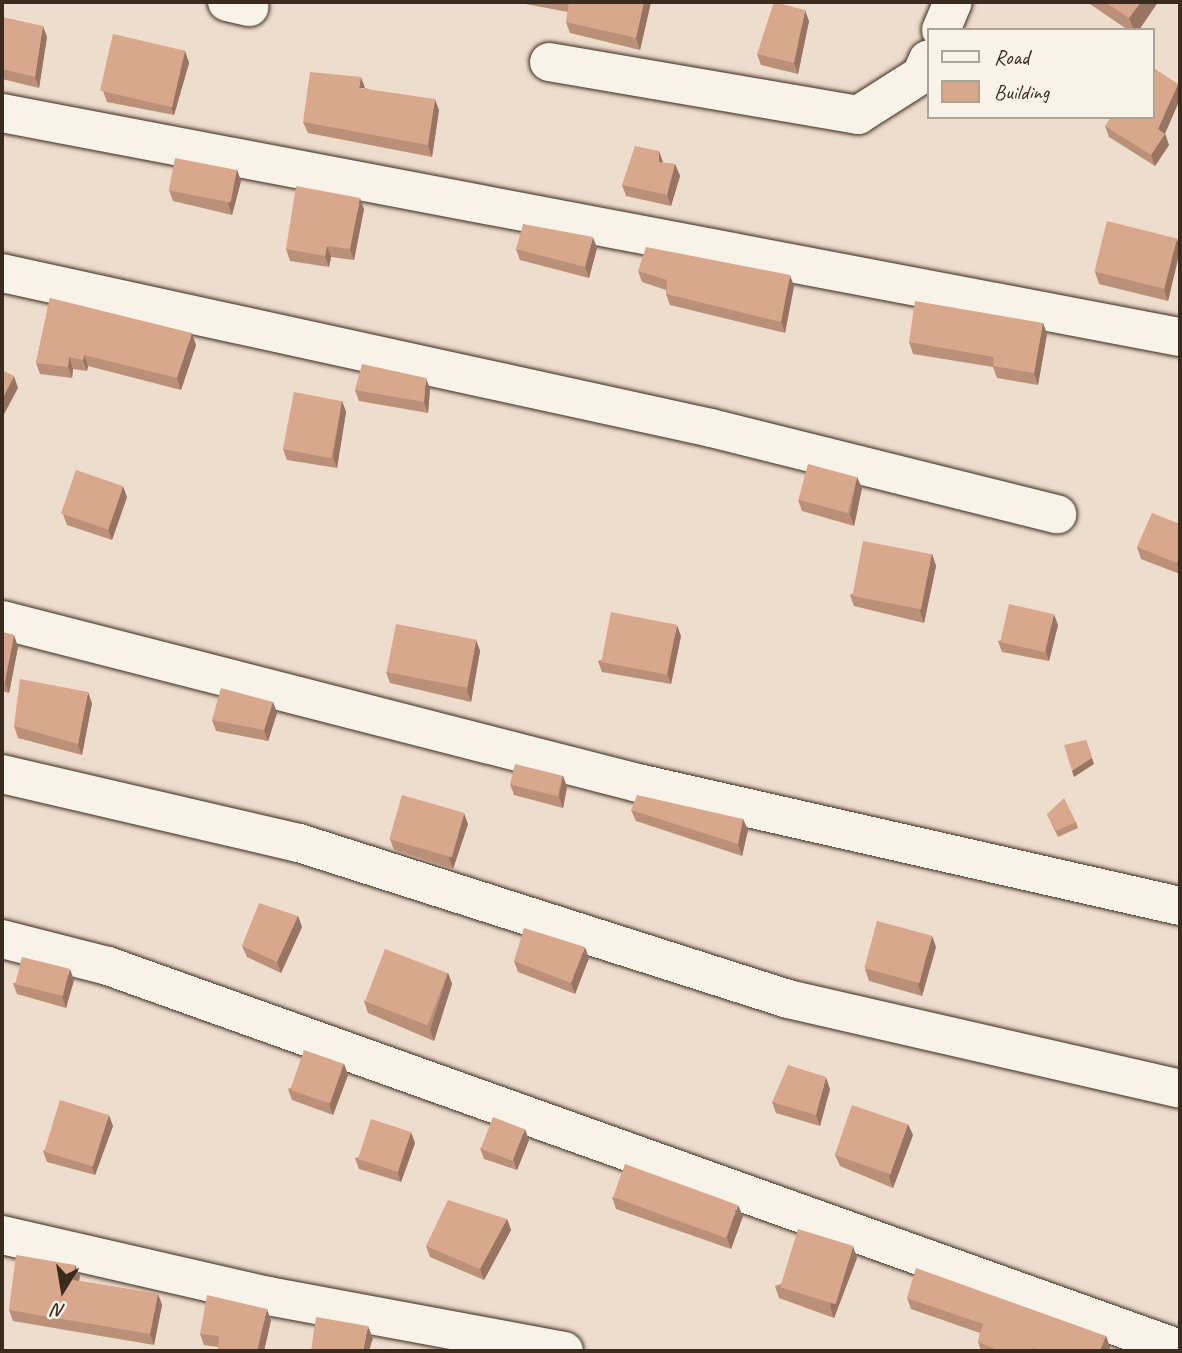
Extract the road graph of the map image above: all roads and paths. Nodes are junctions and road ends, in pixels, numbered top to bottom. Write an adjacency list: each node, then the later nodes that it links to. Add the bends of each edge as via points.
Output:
1 (953, 2): 2 (street)
2 (942, 28)
3 (549, 62): 4 (street, via 858,115 922,75)
4 (926, 65)
5 (2, 113): 7 (street)
6 (2, 273): 8 (street, via 711,428)
7 (1180, 337)
8 (1057, 514)
9 (2, 620): 11 (street, via 638,783)
10 (2, 774): 13 (street, via 299,843 788,999)
11 (1180, 906)
12 (2, 939): 15 (street, via 134,975)
13 (1180, 1089)
14 (2, 1235): 16 (street, via 268,1296)
15 (1180, 1349)
16 (564, 1351)

